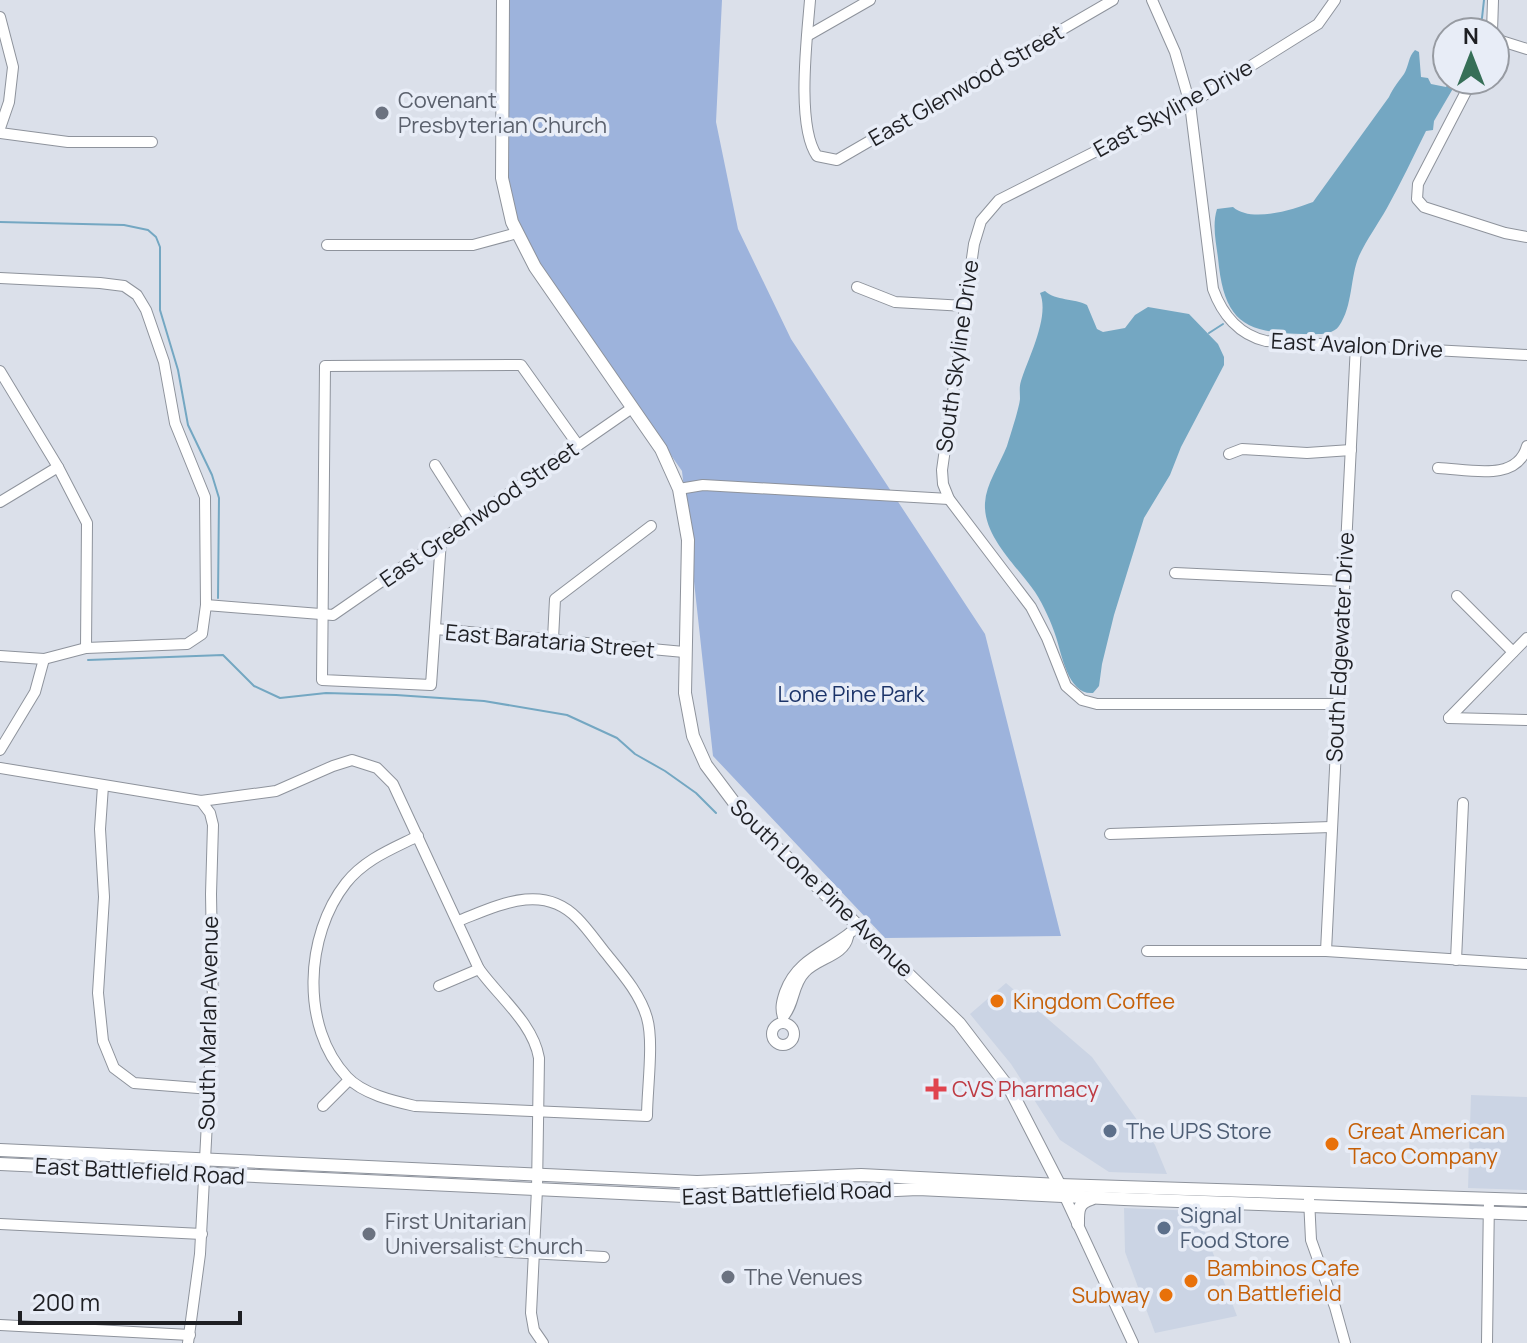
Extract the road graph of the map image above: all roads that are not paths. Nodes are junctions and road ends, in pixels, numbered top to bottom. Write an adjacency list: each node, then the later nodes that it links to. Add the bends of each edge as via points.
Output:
1 (503, 0): 14 (main road, South Lone Pine Avenue, via 501,166)
2 (810, 0): 8 (street)
3 (870, 0): 8 (street)
4 (1113, 0): 8 (street, East Glenwood Street, via 837,160 817,156 808,143)
5 (1152, 0): 10 (street)
6 (1335, 0): 10 (street, East Skyline Drive, via 1318,24)
7 (0, 17): 11 (street, via 13,67)
8 (807, 36)
9 (1464, 96): 15 (street, via 1416,197 1424,207)
10 (1190, 104): 13 (street, East Skyline Drive); 20 (street, East Avalon Drive, via 1213,289 1231,321 1254,337 1273,341)
11 (0, 131): 12 (street, via 68,142)
12 (152, 142)
13 (999, 200): 19 (street, South Skyline Drive, via 981,221)
14 (517, 233): 16 (street, via 465,245); 23 (main road, South Lone Pine Avenue)
15 (1527, 237)
16 (327, 245)
17 (0, 278): 40 (street, via 124,286 137,295 164,362 175,423 201,484)
18 (857, 287): 19 (street, via 895,302)
19 (965, 306): 32 (street, South Skyline Drive, via 942,455)
20 (1356, 344): 21 (street, East Avalon Drive); 26 (street, South Edgewater Drive)
21 (1527, 355)
22 (0, 371): 29 (street)
23 (632, 408): 24 (street, East Greenwood Street); 31 (main road, South Lone Pine Avenue)
24 (578, 445): 34 (street, East Greenwood Street); 41 (street, via 521,365 325,366)
25 (1527, 446): 30 (street, via 1510,469)
26 (1351, 450): 27 (street, via 1242,449); 38 (street, South Edgewater Drive)
27 (1229, 454)
28 (435, 465): 34 (street)
29 (58, 467): 33 (street); 45 (street, via 87,523)
30 (1438, 468)
31 (679, 489): 32 (street, via 703,485); 46 (main road, South Lone Pine Avenue, via 688,540)
32 (949, 499): 50 (street, South Skyline Drive, via 1031,607 1066,686 1078,698 1097,704)
33 (0, 502)
34 (470, 520): 36 (street, East Greenwood Street)
35 (651, 526): 44 (street, via 555,599)
36 (441, 540): 41 (street, East Greenwood Street, via 333,615); 42 (street)
37 (1175, 573): 38 (street)
38 (1344, 581): 50 (street, South Edgewater Drive)
39 (1457, 596): 47 (street)
40 (206, 605): 41 (street); 45 (street, via 202,634 187,644)
41 (324, 616): 42 (street, East Barataria Street, via 322,680 431,685)
42 (436, 629): 44 (street, East Barataria Street)
43 (1527, 638): 47 (street)
44 (553, 639): 46 (street, East Barataria Street)
45 (86, 648): 49 (street)
46 (684, 652): 61 (main road, South Lone Pine Avenue, via 690,725 713,776 745,817)
47 (1513, 652): 51 (street, via 1449,718)
48 (0, 656): 49 (street)
49 (44, 659): 52 (street, via 35,692)
50 (1338, 704): 57 (street, South Edgewater Drive)
51 (1527, 720)
52 (0, 750)
53 (0, 768): 54 (street)
54 (103, 786): 55 (street); 70 (street, via 98,993 103,1041 114,1068 134,1083)
55 (201, 801): 59 (street, via 276,791 352,760 377,768 393,784); 70 (street, South Marlan Avenue, via 213,825)
56 (1463, 803): 64 (street)
57 (1331, 827): 58 (street); 63 (street, South Edgewater Drive)
58 (1110, 834)
59 (418, 836): 60 (street); 69 (street, via 367,861 331,904 321,931 315,962 316,1018)
60 (458, 921): 66 (street); 72 (street, via 509,901 546,900 563,907 630,983 647,1018 647,1116)
61 (859, 925): 68 (street, via 840,945 805,961 789,982); 73 (main road, South Lone Pine Avenue, via 972,1039 1011,1091)
62 (1147, 951): 63 (street)
63 (1326, 951): 64 (street)
64 (1456, 960): 65 (street)
65 (1527, 964)
66 (479, 969): 67 (street); 72 (street, via 536,1044)
67 (439, 986)
68 (783, 1020)
69 (349, 1080): 71 (street); 72 (street, via 415,1106)
70 (211, 1089): 75 (street, South Marlan Avenue)
71 (323, 1106)
72 (537, 1111): 79 (street)
73 (1034, 1137): 78 (main road, via 1039,1171); 80 (main road, South Lone Pine Avenue)
74 (0, 1150): 75 (main road, East Battlefield Road)
75 (204, 1160): 77 (street, South Marlan Avenue); 79 (main road, East Battlefield Road)
76 (0, 1164): 77 (main road, East Battlefield Road)
77 (205, 1174): 79 (main road, East Battlefield Road); 90 (street, South Marlan Avenue)
78 (1019, 1182): 79 (main road, East Battlefield Road, via 861,1175); 80 (main road, East Battlefield Road)
79 (537, 1183): 80 (main road, East Battlefield Road, via 727,1198 918,1189); 92 (street)
80 (1062, 1191): 81 (main road, East Battlefield Road); 82 (main road, East Battlefield Road); 89 (street, South Lone Pine Avenue)
81 (1309, 1191): 83 (main road, East Battlefield Road); 85 (street)
82 (1097, 1198): 85 (main road, East Battlefield Road); 89 (main road, via 1079,1207)
83 (1489, 1198): 84 (main road, East Battlefield Road); 86 (street)
84 (1527, 1200)
85 (1309, 1206): 86 (main road, East Battlefield Road); 98 (street, via 1312,1245)
86 (1489, 1213): 87 (main road, East Battlefield Road); 99 (street)
87 (1527, 1214)
88 (0, 1224): 90 (street)
89 (1078, 1224): 97 (street, South Lone Pine Avenue)
90 (202, 1234): 95 (street, South Marlan Avenue)
91 (452, 1249): 92 (street)
92 (534, 1253): 93 (street); 96 (street, via 532,1322)
93 (604, 1257)
94 (0, 1325): 95 (street)
95 (189, 1339)
96 (543, 1343)
97 (1133, 1343)
98 (1345, 1343)
99 (1487, 1343)

